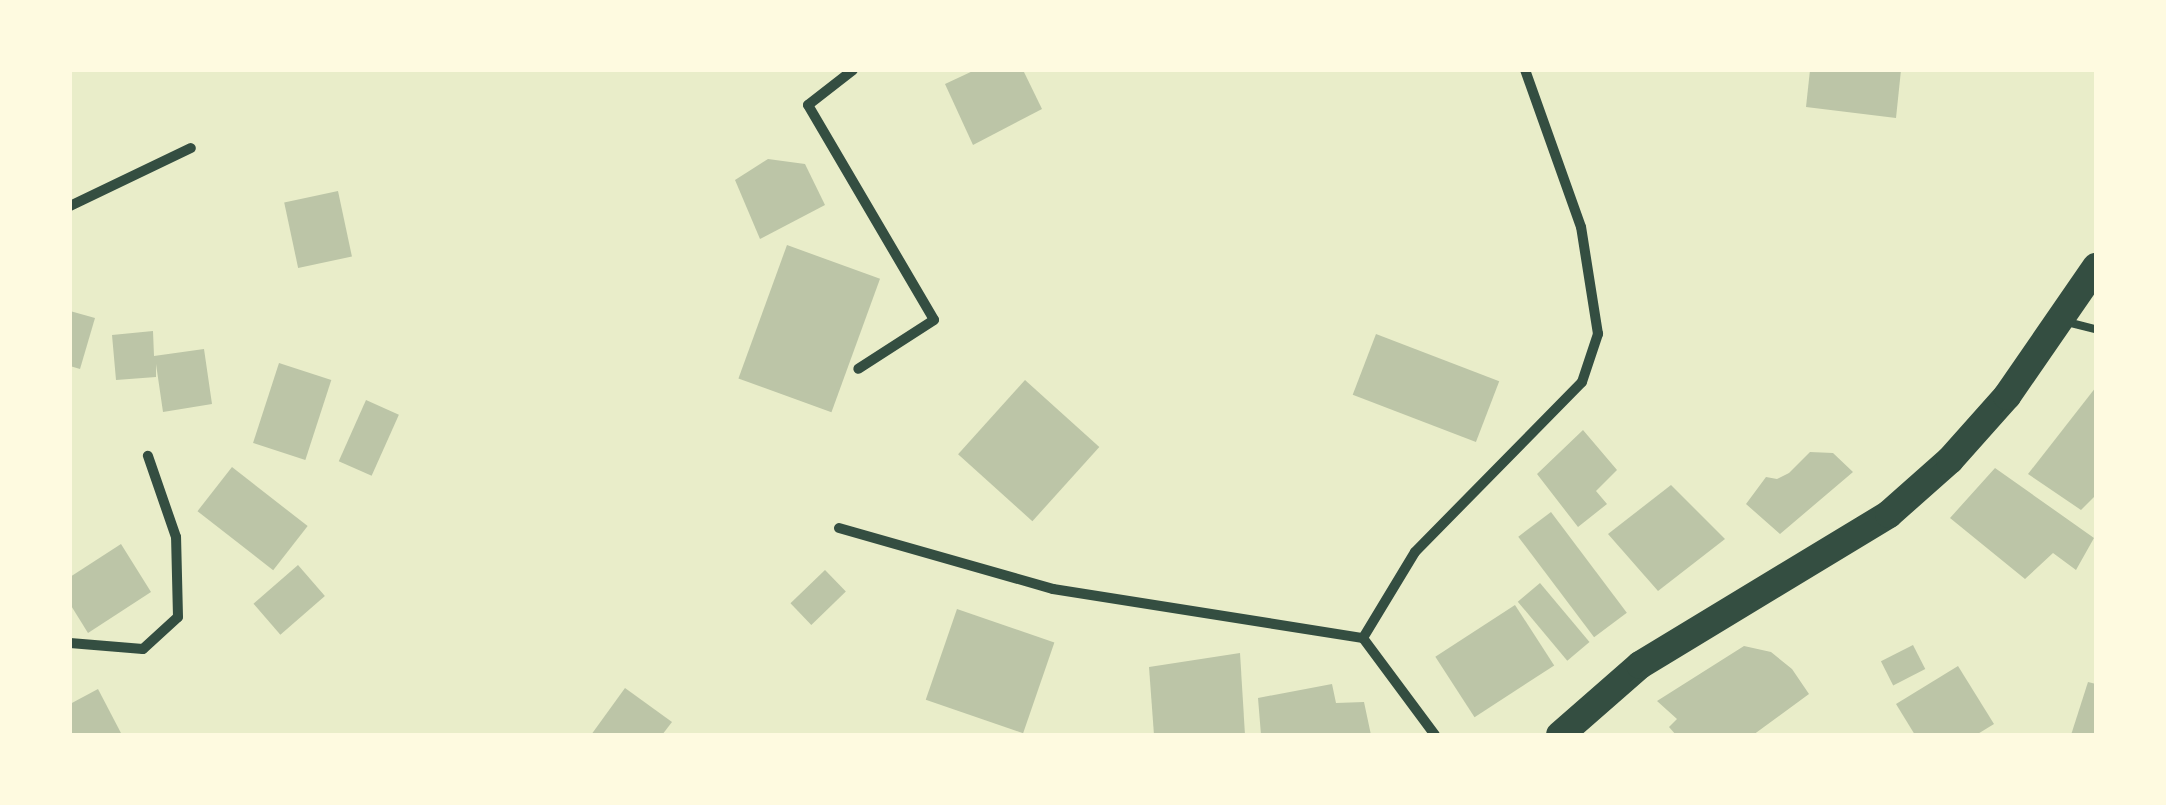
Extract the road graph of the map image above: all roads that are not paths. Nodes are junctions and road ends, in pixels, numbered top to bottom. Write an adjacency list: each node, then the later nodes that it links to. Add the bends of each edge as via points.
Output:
1 (854, 70): 8 (street, via 808,104 934,320)
2 (1525, 70): 11 (street, via 1581,228 1598,334 1582,382 1415,552)
3 (191, 148): 4 (street)
4 (70, 206)
5 (2096, 267): 6 (highway)
6 (2062, 321): 7 (lane); 14 (highway, via 1961,447 1889,514 1640,666)
7 (2096, 329)
8 (858, 369)
9 (148, 456): 12 (street, via 176,537 178,617 143,649)
10 (839, 528): 11 (street, via 1053,590)
11 (1364, 638): 13 (street)
12 (70, 643)
13 (1435, 735)
14 (1560, 735)

